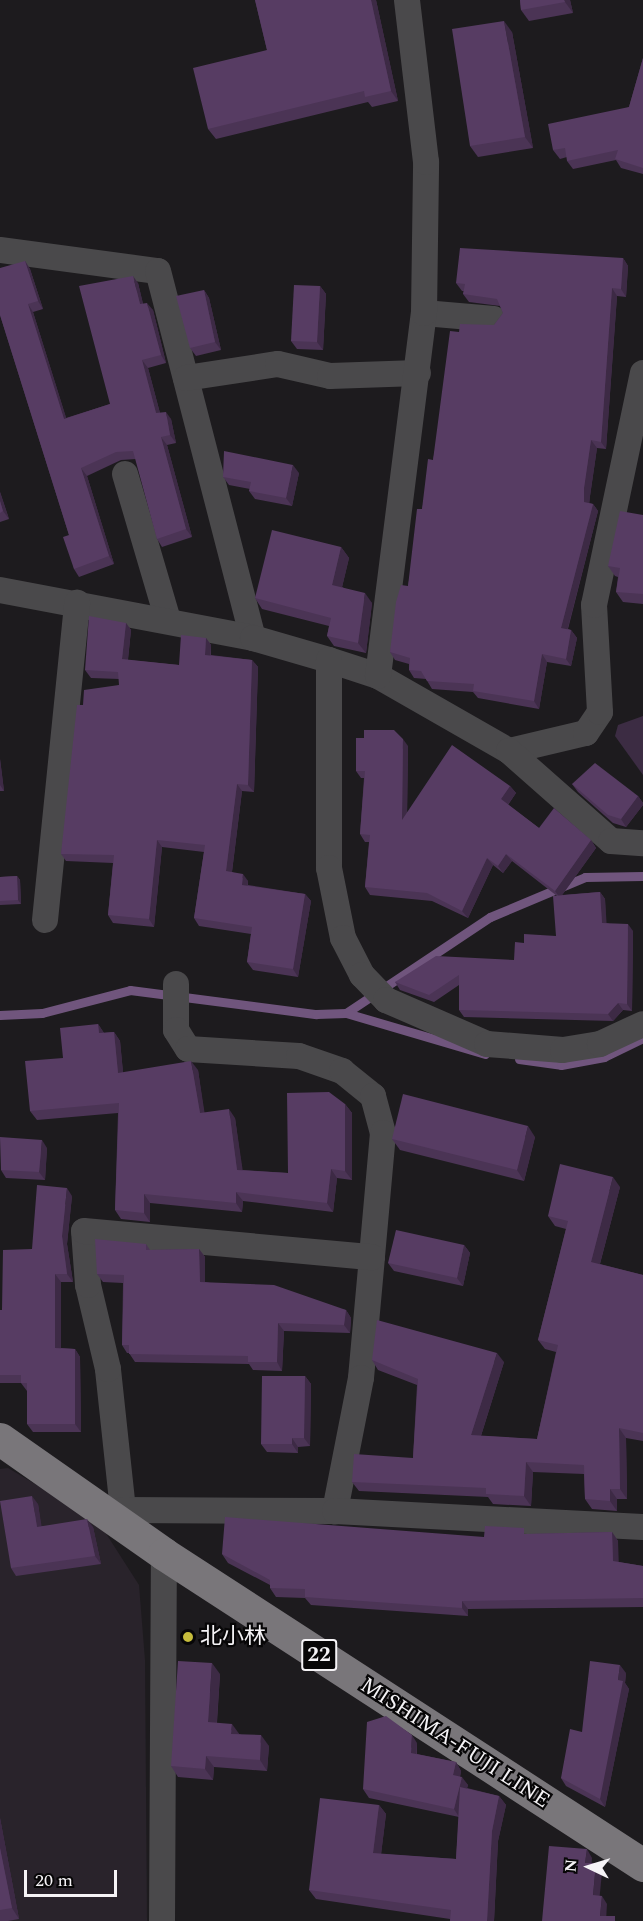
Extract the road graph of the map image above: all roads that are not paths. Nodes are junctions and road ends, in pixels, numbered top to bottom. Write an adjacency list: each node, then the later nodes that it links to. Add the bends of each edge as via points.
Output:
1 (407, 0): 3 (street, via 426,162)
2 (0, 250): 7 (street, via 158,271)
3 (424, 313): 4 (street); 5 (street)
4 (494, 319)
5 (418, 372): 7 (street, via 330,376 278,364); 14 (street)
6 (643, 373): 15 (street, via 594,605 600,712 586,733)
7 (186, 378): 12 (street)
8 (125, 474): 11 (street)
9 (0, 590): 10 (street)
10 (77, 603): 11 (street); 17 (street)
11 (168, 620): 12 (street)
12 (254, 638): 13 (street)
13 (328, 660): 14 (street); 19 (street, via 329,868 344,938 362,975 386,1000 487,1044 563,1050 600,1044)
14 (378, 676): 15 (street)
15 (509, 751): 16 (street, via 611,841)
16 (643, 843)
17 (45, 920)
18 (176, 984): 20 (street, via 176,1029 188,1049 299,1056 342,1071 373,1096 383,1134)
19 (643, 1024)
20 (372, 1257): 22 (street, via 361,1378); 23 (street, via 84,1231 88,1285 108,1369)
21 (0, 1439): 23 (main road, MISHIMA-FUJI LINE / 22)
22 (335, 1511): 23 (street); 24 (street)
23 (119, 1514): 25 (main road, MISHIMA-FUJI LINE / 22)
24 (643, 1527)
25 (164, 1554): 26 (main road, MISHIMA-FUJI LINE / 22); 27 (street)
26 (643, 1865)
27 (162, 1921)

